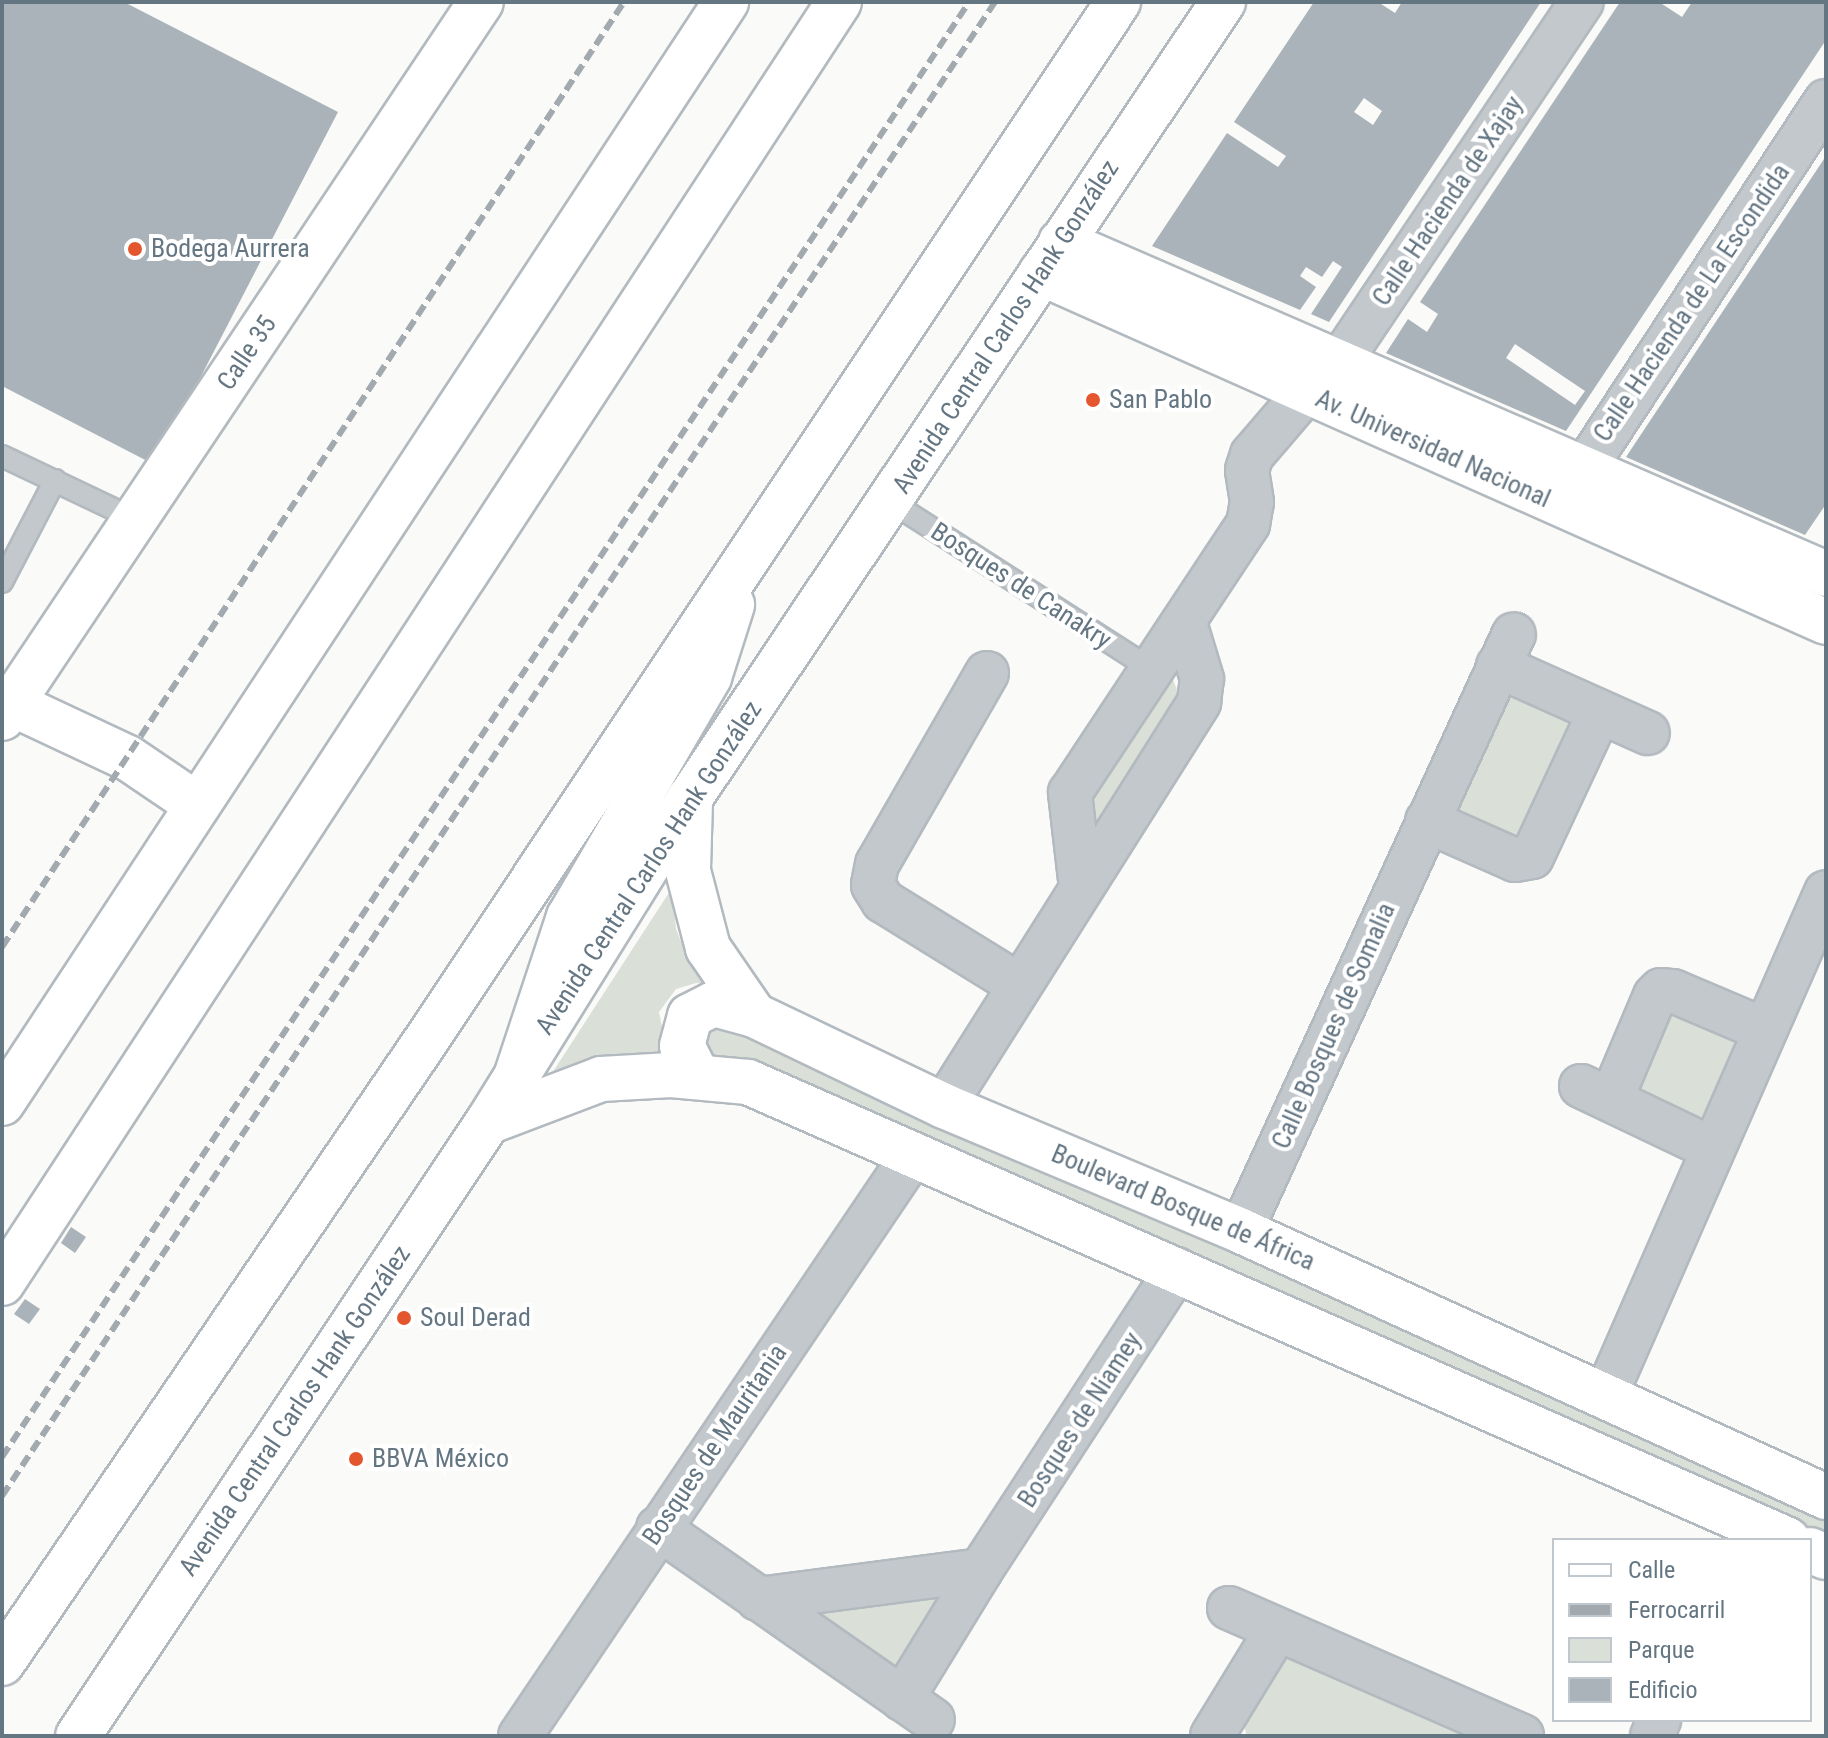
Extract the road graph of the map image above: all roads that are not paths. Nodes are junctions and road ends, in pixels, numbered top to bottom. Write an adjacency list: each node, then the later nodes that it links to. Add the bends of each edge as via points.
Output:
1 (726, 2): 28 (main road)
2 (839, 2): 44 (main road)
3 (1118, 2): 17 (main road)
4 (1223, 2): 8 (main road, Avenida Central Carlos Hank González)
5 (1582, 2): 9 (street, Calle Hacienda de Xajay)
6 (473, 4): 16 (main road, Calle 35)
7 (1826, 101): 12 (street, Calle Hacienda de La Escondida)
8 (1051, 257): 9 (main road, Av. Universidad Nacional); 10 (main road, Av. Universidad Nacional); 14 (main road, Avenida Central Carlos Hank González)
9 (1339, 363): 10 (street, Calle Hacienda de Xajay); 12 (main road, Av. Universidad Nacional)
10 (1306, 392): 15 (main road, Av. Universidad Nacional); 21 (street, via 1252,455 1247,470 1252,502 1248,524)
11 (2, 456): 13 (lane)
12 (1583, 469): 15 (street, Calle Hacienda de La Escondida); 18 (main road, Av. Universidad Nacional)
13 (55, 480): 16 (lane); 19 (lane)
14 (891, 502): 22 (lane, Bosques de Canakry); 27 (main road, Avenida Central Carlos Hank González)
15 (1561, 506): 20 (main road, Av. Universidad Nacional)
16 (137, 520): 24 (main road, Calle 35)
17 (738, 571): 35 (main road, via 729,621 709,677 569,917); 53 (main road)
18 (1825, 572)
19 (2, 582)
20 (1826, 622)
21 (1185, 623): 22 (street); 30 (street, via 1202,694)
22 (1151, 669): 30 (street, via 1070,793)
23 (987, 673): 32 (street, via 877,864 873,885 883,901)
24 (5, 707): 28 (main road, via 128,758)
25 (1599, 713): 26 (street, Calle Bosques de Somalia); 29 (street, via 1532,857 1515,860); 29 (street, Calle Bosques de Somalia, via 1506,650)
26 (1648, 733)
27 (690, 798): 33 (main road, Boulevard Bosque de África, via 688,871 708,948); 35 (main road, Avenida Central Carlos Hank González)
28 (196, 804): 37 (main road)
29 (1427, 821): 42 (street, Calle Bosques de Somalia)
30 (1081, 888): 32 (street)
31 (1826, 892): 34 (street)
32 (1019, 985): 38 (street)
33 (754, 1015): 36 (main road, via 714,1004 690,1016 682,1046); 38 (main road, Boulevard Bosque de África)
34 (1765, 1030): 40 (street); 40 (street, via 1661,990 1596,1093)
35 (516, 1077): 39 (main road, Avenida Central Carlos Hank González)
36 (698, 1077): 39 (main road, via 601,1079); 41 (main road, via 748,1082)
37 (2, 1103)
38 (944, 1106): 42 (main road, Boulevard Bosque de África)
39 (488, 1122): 54 (main road, Avenida Central Carlos Hank González)
40 (1713, 1149): 45 (street)
41 (912, 1156): 43 (main road); 47 (street, Bosques de Mauritania)
42 (1241, 1231): 45 (main road, Boulevard Bosque de África)
43 (1177, 1269): 48 (main road); 49 (street, Bosques de Niamey)
44 (2, 1283)
45 (1605, 1397): 46 (main road, Boulevard Bosque de África)
46 (1826, 1497)
47 (658, 1528): 50 (street, Bosques de Niamey); 55 (street, Bosques de Mauritania)
48 (1761, 1535)
49 (981, 1570): 50 (street); 50 (street, Bosques de Niamey, via 918,1710)
50 (758, 1599)
51 (1229, 1608): 52 (street)
52 (1277, 1630): 56 (street); 57 (street)
53 (2, 1663)
54 (78, 1736)
55 (520, 1736)
56 (1212, 1736)
57 (1522, 1736)

